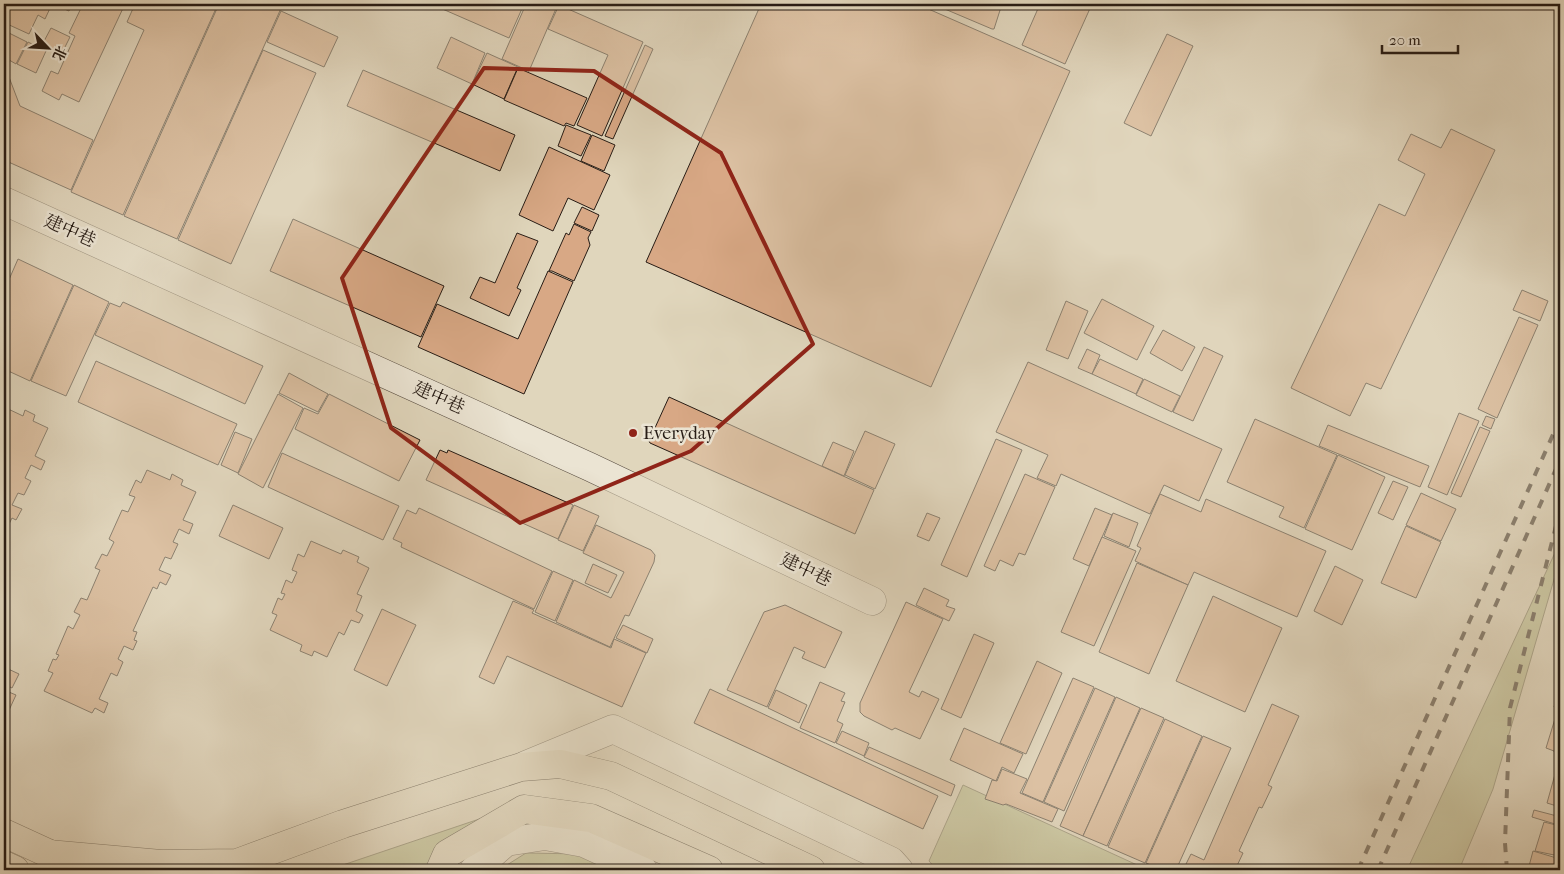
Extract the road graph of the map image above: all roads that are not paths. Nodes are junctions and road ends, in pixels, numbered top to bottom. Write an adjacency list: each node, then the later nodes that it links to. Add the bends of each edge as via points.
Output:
1 (4, 201): 2 (street, 建中巷, via 590,467)
2 (872, 601)
3 (521, 767): 5 (main road, via 343,824 237,863 161,864); 13 (main road, via 560,764 611,776); 14 (street, via 613,729 891,861)
4 (4, 833): 5 (main road)
5 (48, 854): 8 (main road)
6 (4, 865): 7 (main road)
7 (15, 870)
8 (85, 870)
9 (440, 870): 12 (main road, via 447,854 524,809 591,818)
10 (474, 870): 11 (street, via 506,842 545,836 584,843)
11 (643, 870)
12 (709, 870)
13 (811, 870)
14 (899, 870)

